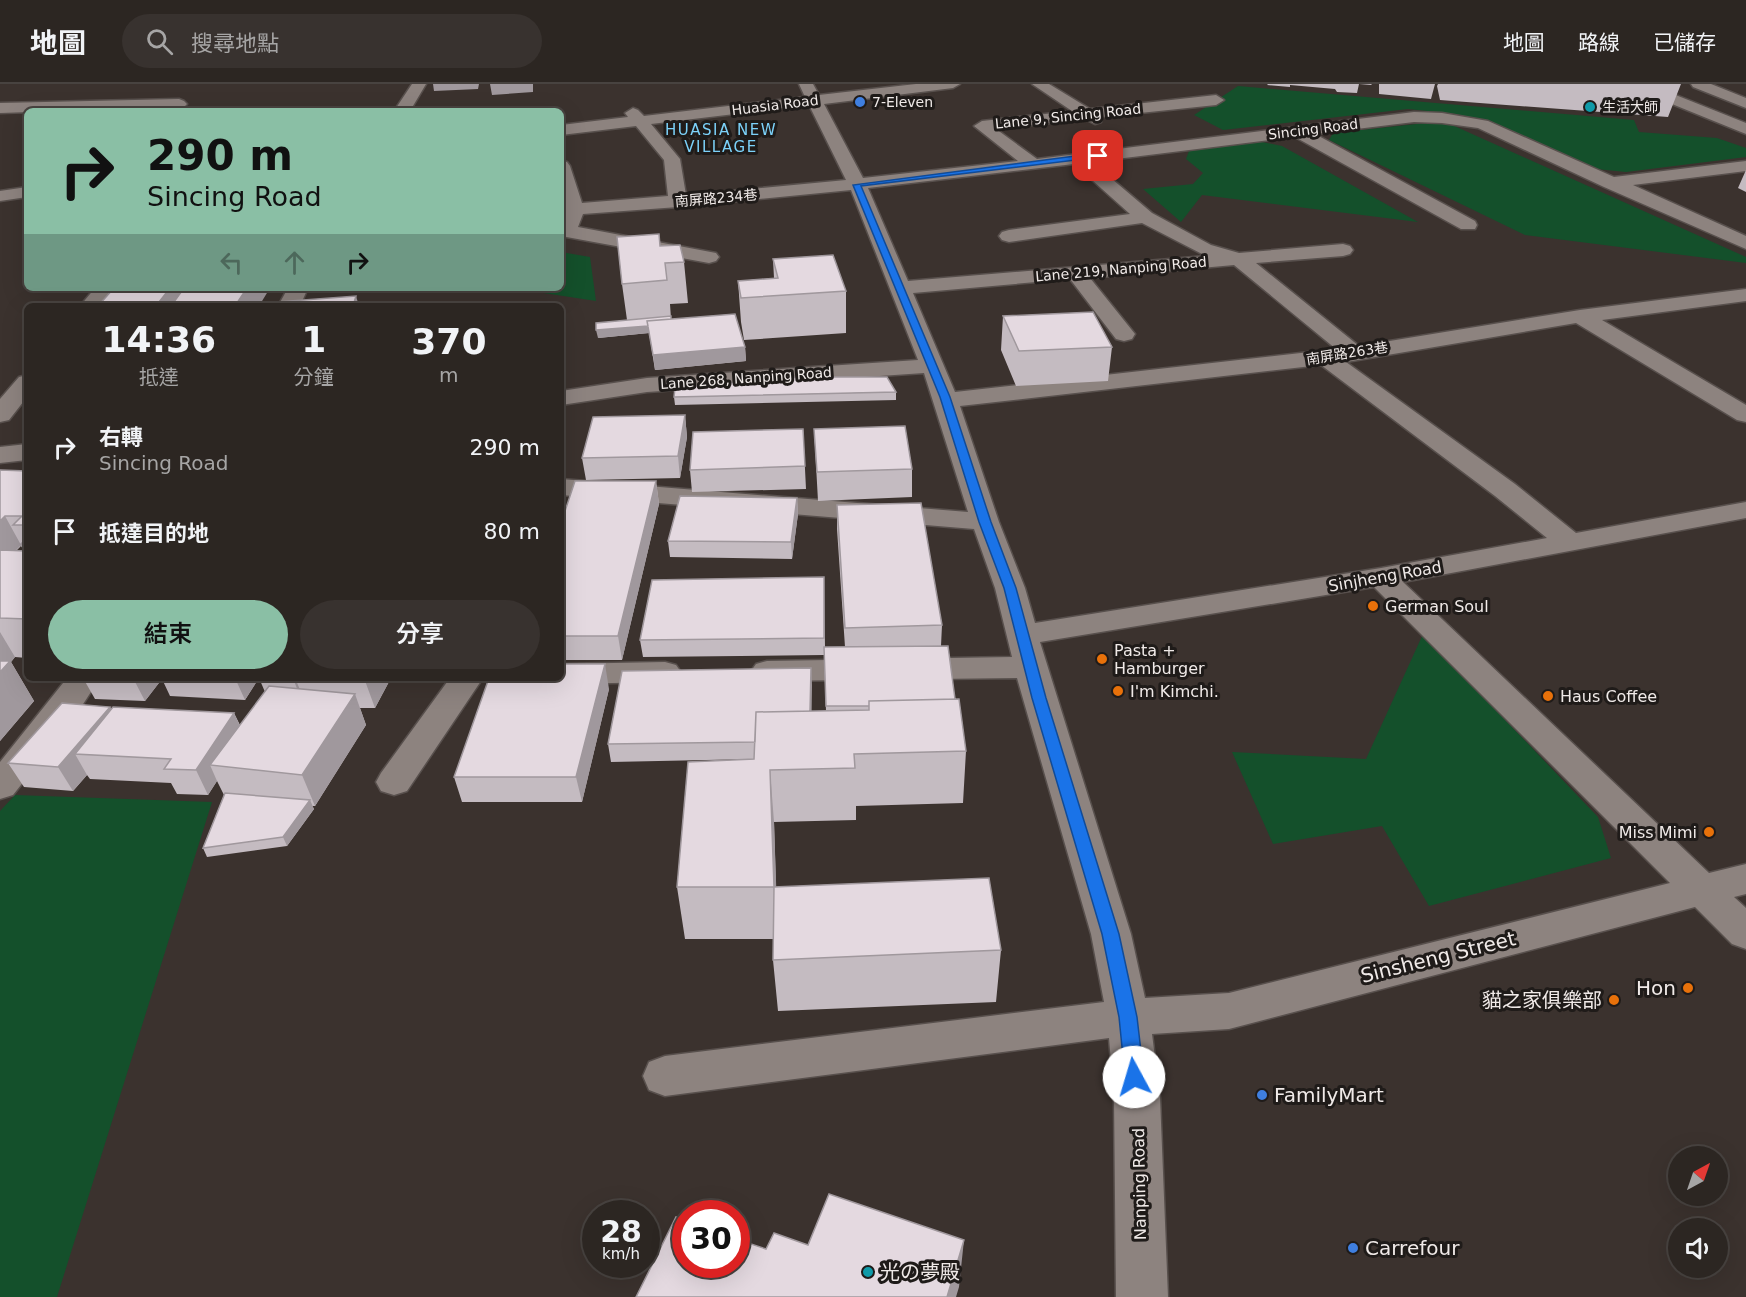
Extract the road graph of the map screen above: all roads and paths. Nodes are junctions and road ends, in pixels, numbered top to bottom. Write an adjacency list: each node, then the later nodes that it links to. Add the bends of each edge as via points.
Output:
1 (419, 84): 13 (street)
2 (884, 84): 8 (street, Huasia Road)
3 (953, 84): 8 (street, Huasia Road)
4 (1039, 84): 14 (street)
5 (1635, 84): 20 (street)
6 (1668, 84): 15 (street)
7 (1698, 84): 10 (street)
8 (809, 92): 16 (street, Huasia Road); 31 (street, Nanping Road)
9 (1216, 100): 14 (street, Lane 9, Sincing Road)
10 (1746, 103)
11 (179, 104): 12 (street)
12 (0, 108)
13 (404, 108)
14 (1089, 115): 18 (street); 25 (street, Lane 9, Sincing Road, via 982,126)
15 (1746, 115)
16 (637, 117): 17 (street, Huasia Road); 19 (street, Huasia Road); 34 (street, via 672,159)
17 (564, 121)
18 (1106, 127)
19 (564, 129)
20 (1746, 129)
21 (1297, 131): 23 (street, Sincing Road); 30 (street, Sincing Road, via 1414,117 1460,120 1482,124); 37 (street)
22 (1123, 139): 23 (street)
23 (1141, 151): 24 (street, Sincing Road)
24 (1077, 158): 25 (street, Sincing Road); 36 (street)
25 (1032, 164): 31 (street, Sincing Road)
26 (1746, 166): 30 (street)
27 (564, 175): 35 (street)
28 (24, 181): 29 (street)
29 (0, 183)
30 (1610, 183): 40 (street, Sincing Road)
31 (857, 185): 34 (street, 南屏路234巷); 45 (street, Nanping Road)
32 (24, 192): 33 (street)
33 (0, 196)
34 (678, 202): 35 (street, 南屏路234巷)
35 (575, 209): 38 (street)
36 (1145, 218): 39 (street); 43 (street, via 1204,249)
37 (1468, 225)
38 (564, 231): 42 (street)
39 (1009, 236)
40 (1746, 243)
41 (1343, 250): 43 (street, Lane 219, Nanping Road)
42 (709, 257)
43 (1238, 259): 44 (street, Lane 219, Nanping Road); 51 (street)
44 (1075, 273): 45 (street, Lane 219, Nanping Road); 50 (street)
45 (899, 288): 53 (street, Nanping Road)
46 (104, 291): 48 (street)
47 (1746, 295): 49 (street, 南屏路263巷)
48 (94, 303)
49 (1580, 316): 51 (street, 南屏路263巷); 58 (street)
50 (1124, 334)
51 (1353, 352): 52 (street, 南屏路263巷)
52 (1326, 358): 56 (street, 南屏路263巷); 64 (street)
53 (932, 366): 55 (street, Lane 268, Nanping Road, via 647,385); 56 (street, Nanping Road)
54 (24, 386): 57 (street)
55 (564, 398)
56 (946, 400): 63 (street, Nanping Road)
57 (0, 415)
58 (1746, 415)
59 (24, 452): 60 (street)
60 (0, 455)
61 (564, 487): 63 (street)
62 (1746, 510): 64 (street, Sinjheng Road)
63 (985, 522): 66 (street, Nanping Road, via 1010,588)
64 (1570, 542): 65 (street, Sinjheng Road)
65 (1381, 577): 66 (street, Sinjheng Road); 78 (street)
66 (1022, 634): 67 (street, Nanping Road)
67 (1030, 667): 68 (street); 80 (street, Nanping Road, via 1111,934)
68 (737, 671)
69 (690, 672): 70 (street)
70 (564, 674)
71 (82, 681): 73 (street)
72 (465, 681): 75 (street)
73 (62, 710): 74 (street); 76 (street)
74 (97, 712)
75 (394, 782)
76 (0, 786)
77 (1746, 879): 78 (street, Sinsheng Street)
78 (1703, 890): 79 (street); 80 (street, Sinsheng Street, via 1228,1011)
79 (1746, 933)
80 (1128, 1017): 81 (street, Sinsheng Street); 82 (street, Nanping Road, via 1137,1098)
81 (665, 1076)
82 (1142, 1297)

